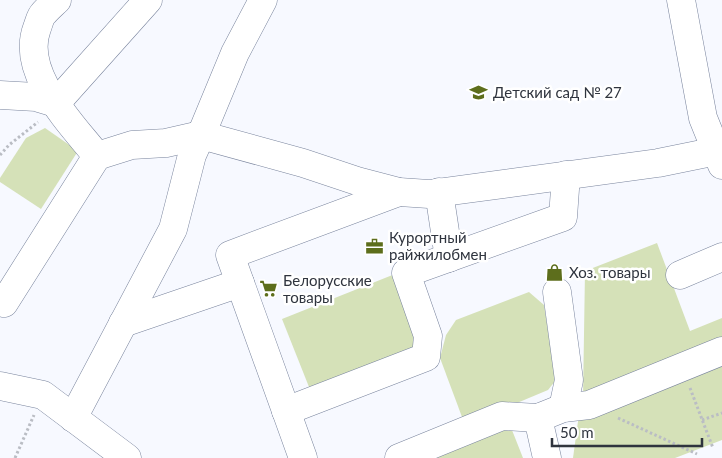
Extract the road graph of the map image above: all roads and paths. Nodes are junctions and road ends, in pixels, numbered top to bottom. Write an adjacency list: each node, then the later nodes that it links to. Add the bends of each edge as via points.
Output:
1 (148, 0): 6 (lane)
2 (264, 0): 7 (lane, via 235,53)
3 (681, 0): 9 (lane, via 703,118)
4 (44, 5): 6 (lane, via 34,38 35,62 43,84)
5 (0, 96): 6 (lane, via 36,97)
6 (56, 103): 8 (path); 10 (lane)
7 (200, 135): 10 (lane, via 166,143 132,145); 12 (lane); 20 (lane, via 173,229)
8 (0, 155)
9 (720, 155): 11 (lane)
10 (97, 156): 19 (lane)
11 (566, 175): 13 (lane); 15 (lane, via 563,216)
12 (399, 192): 13 (lane); 17 (lane, via 230,255)
13 (439, 192): 15 (lane)
14 (722, 257): 16 (lane)
15 (449, 258): 26 (lane, via 406,274 428,336 426,357)
16 (680, 275)
17 (240, 284): 20 (lane); 26 (lane)
18 (557, 292): 25 (lane, via 568,380)
19 (4, 303)
20 (123, 323): 28 (lane)
21 (722, 351): 22 (lane)
22 (681, 367): 25 (lane); 29 (path)
23 (0, 386): 24 (lane)
24 (43, 395): 28 (lane); 32 (path)
25 (563, 410): 31 (path); 35 (lane, via 502,416); 36 (lane)
26 (286, 411): 34 (lane)
27 (722, 413): 29 (path)
28 (73, 418): 33 (lane)
29 (702, 420): 30 (path)
30 (713, 448)
31 (697, 454)
32 (15, 458)
33 (127, 458)
34 (303, 458)
35 (399, 458)
36 (547, 458)

